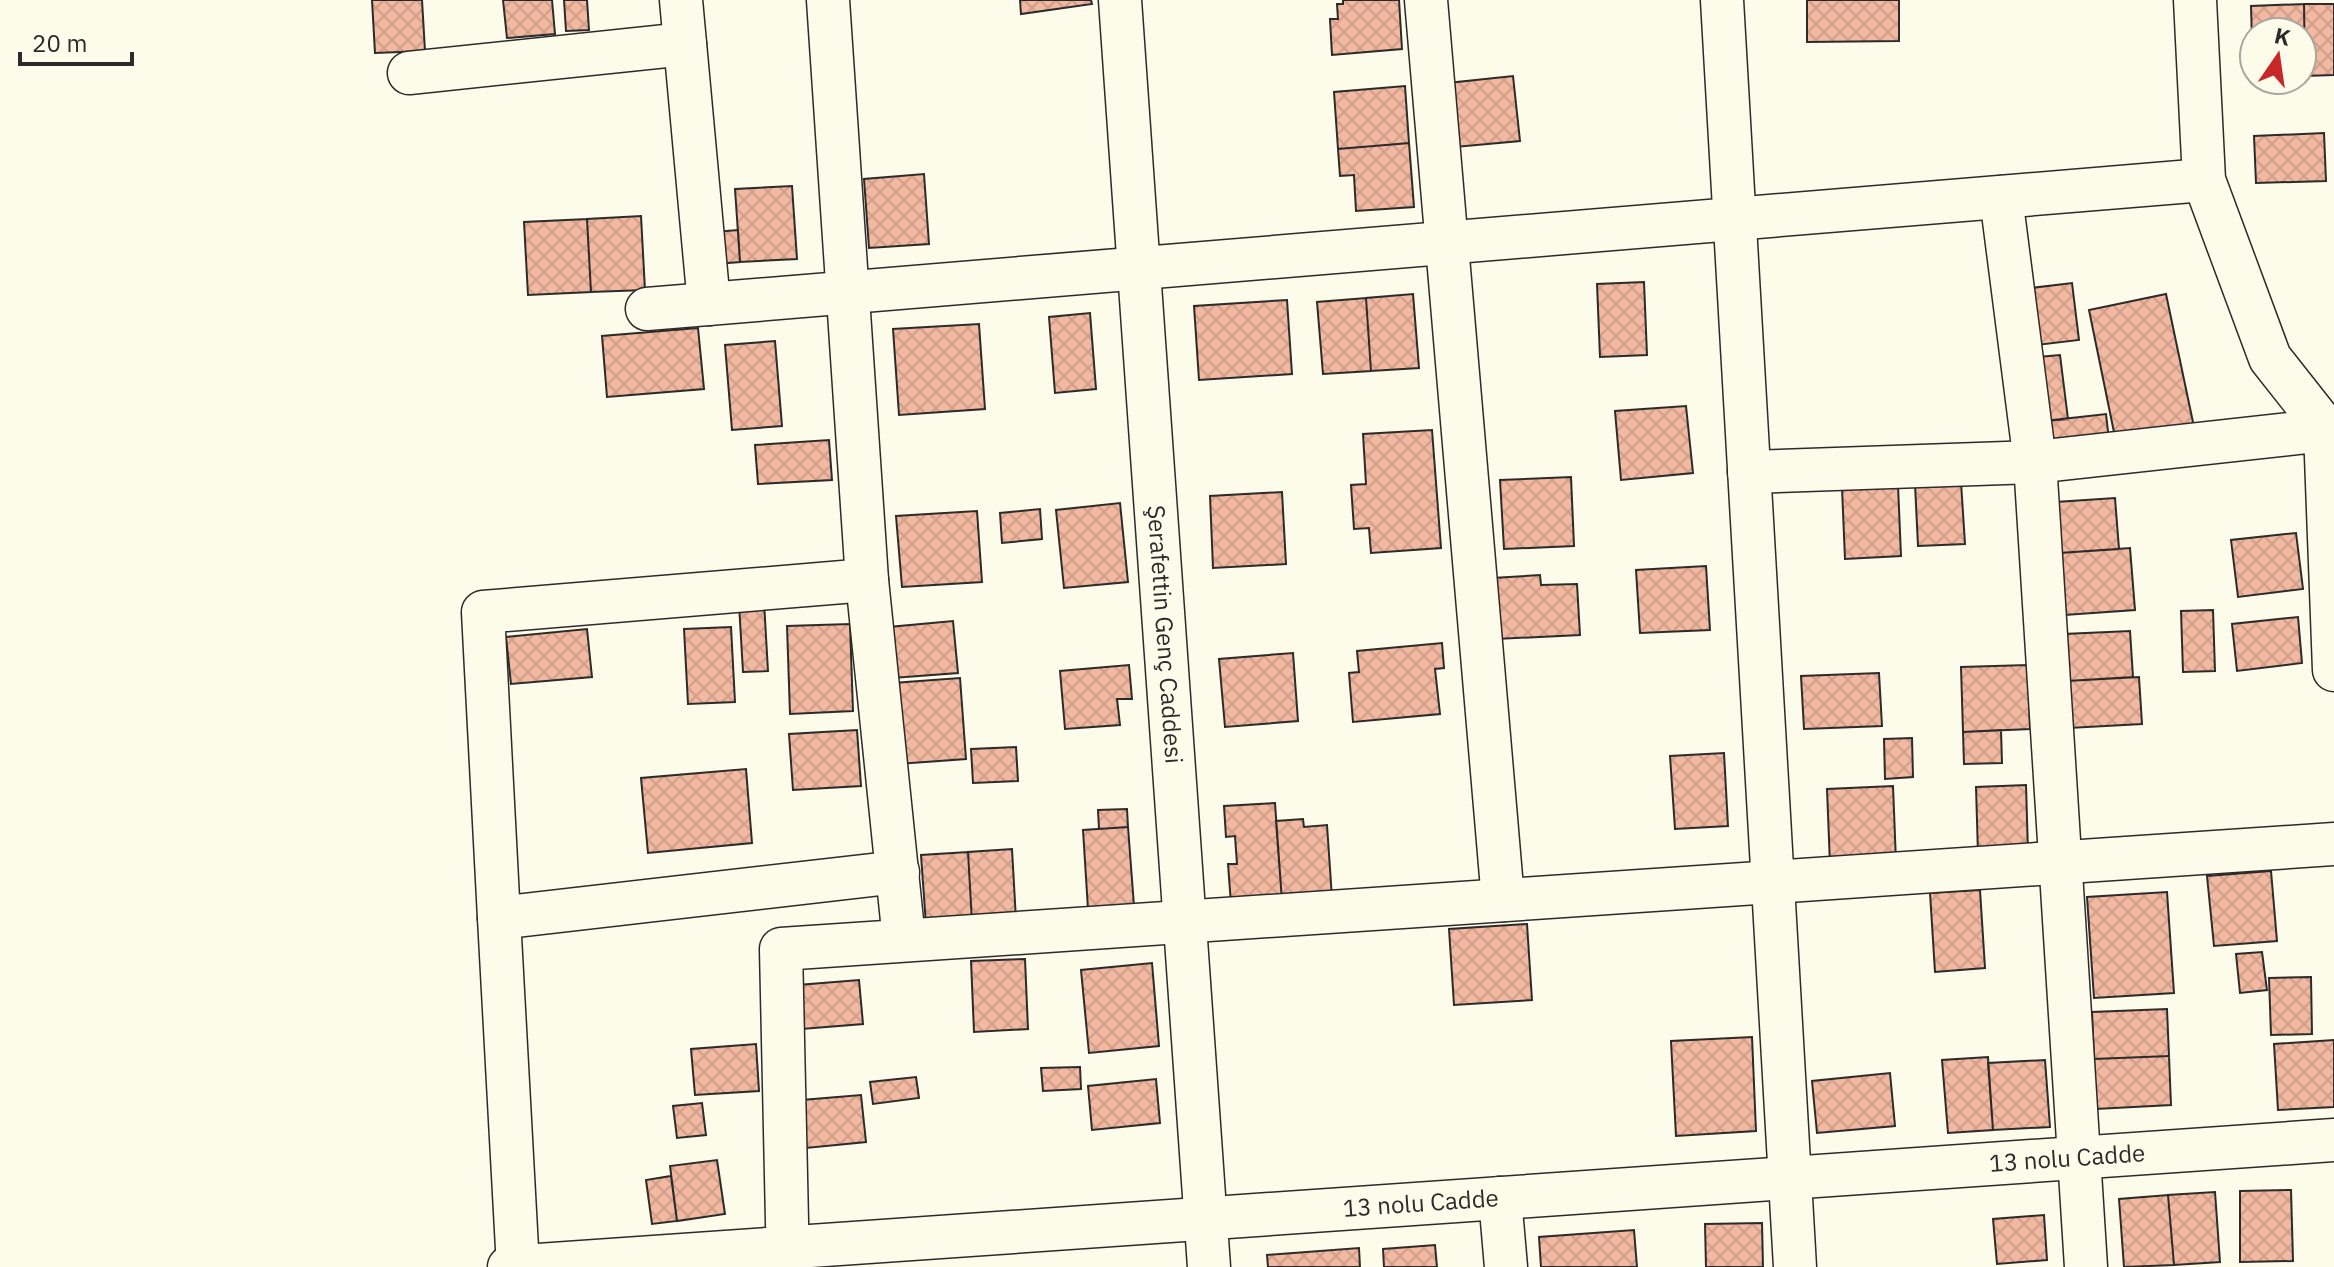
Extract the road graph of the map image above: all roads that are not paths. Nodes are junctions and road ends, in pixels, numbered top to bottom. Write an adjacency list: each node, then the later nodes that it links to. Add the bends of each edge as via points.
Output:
1 (681, 0): 7 (street)
2 (828, 0): 14 (street)
3 (1120, 0): 13 (street, Şerafettin Genç Caddesi)
4 (1426, 0): 12 (street)
5 (1722, 0): 11 (street)
6 (2195, 0): 9 (street)
7 (685, 44): 8 (street); 15 (street)
8 (409, 73)
9 (2204, 180): 10 (street); 17 (street, via 2270,358)
10 (2001, 197): 11 (street); 18 (street)
11 (1734, 219): 12 (street); 19 (street)
12 (1447, 243): 13 (street); 26 (street)
13 (1140, 268): 14 (street); 28 (street, Şerafettin Genç Caddesi)
14 (849, 292): 15 (street); 20 (street)
15 (709, 304): 16 (street)
16 (647, 309)
17 (2329, 435): 18 (street); 21 (street)
18 (2035, 462): 19 (street); 23 (street)
19 (1749, 472): 25 (street)
20 (867, 580): 24 (street); 27 (street, via 483,612)
21 (2334, 670)
22 (2334, 844): 23 (street)
23 (2059, 863): 25 (street); 31 (street)
24 (898, 872): 27 (street); 29 (street)
25 (1771, 882): 26 (street); 32 (street)
26 (1503, 900): 28 (street)
27 (499, 918): 37 (street)
28 (1185, 921): 29 (street); 34 (street, Şerafettin Genç Caddesi)
29 (904, 940): 35 (street, via 781,949)
30 (2334, 1140): 31 (street, 13 nolu Cadde)
31 (2079, 1158): 32 (street, 13 nolu Cadde); 41 (street)
32 (1788, 1178): 33 (street, 13 nolu Cadde); 40 (street)
33 (1500, 1198): 34 (street, 13 nolu Cadde); 39 (street)
34 (1206, 1219): 35 (street, 13 nolu Cadde); 38 (street, Şerafettin Genç Caddesi)
35 (788, 1257): 37 (street, 13 nolu Cadde)
36 (509, 1267): 37 (street, 13 nolu Cadde)
37 (518, 1267)
38 (1209, 1267)
39 (1506, 1267)
40 (1795, 1267)
41 (2086, 1267)

